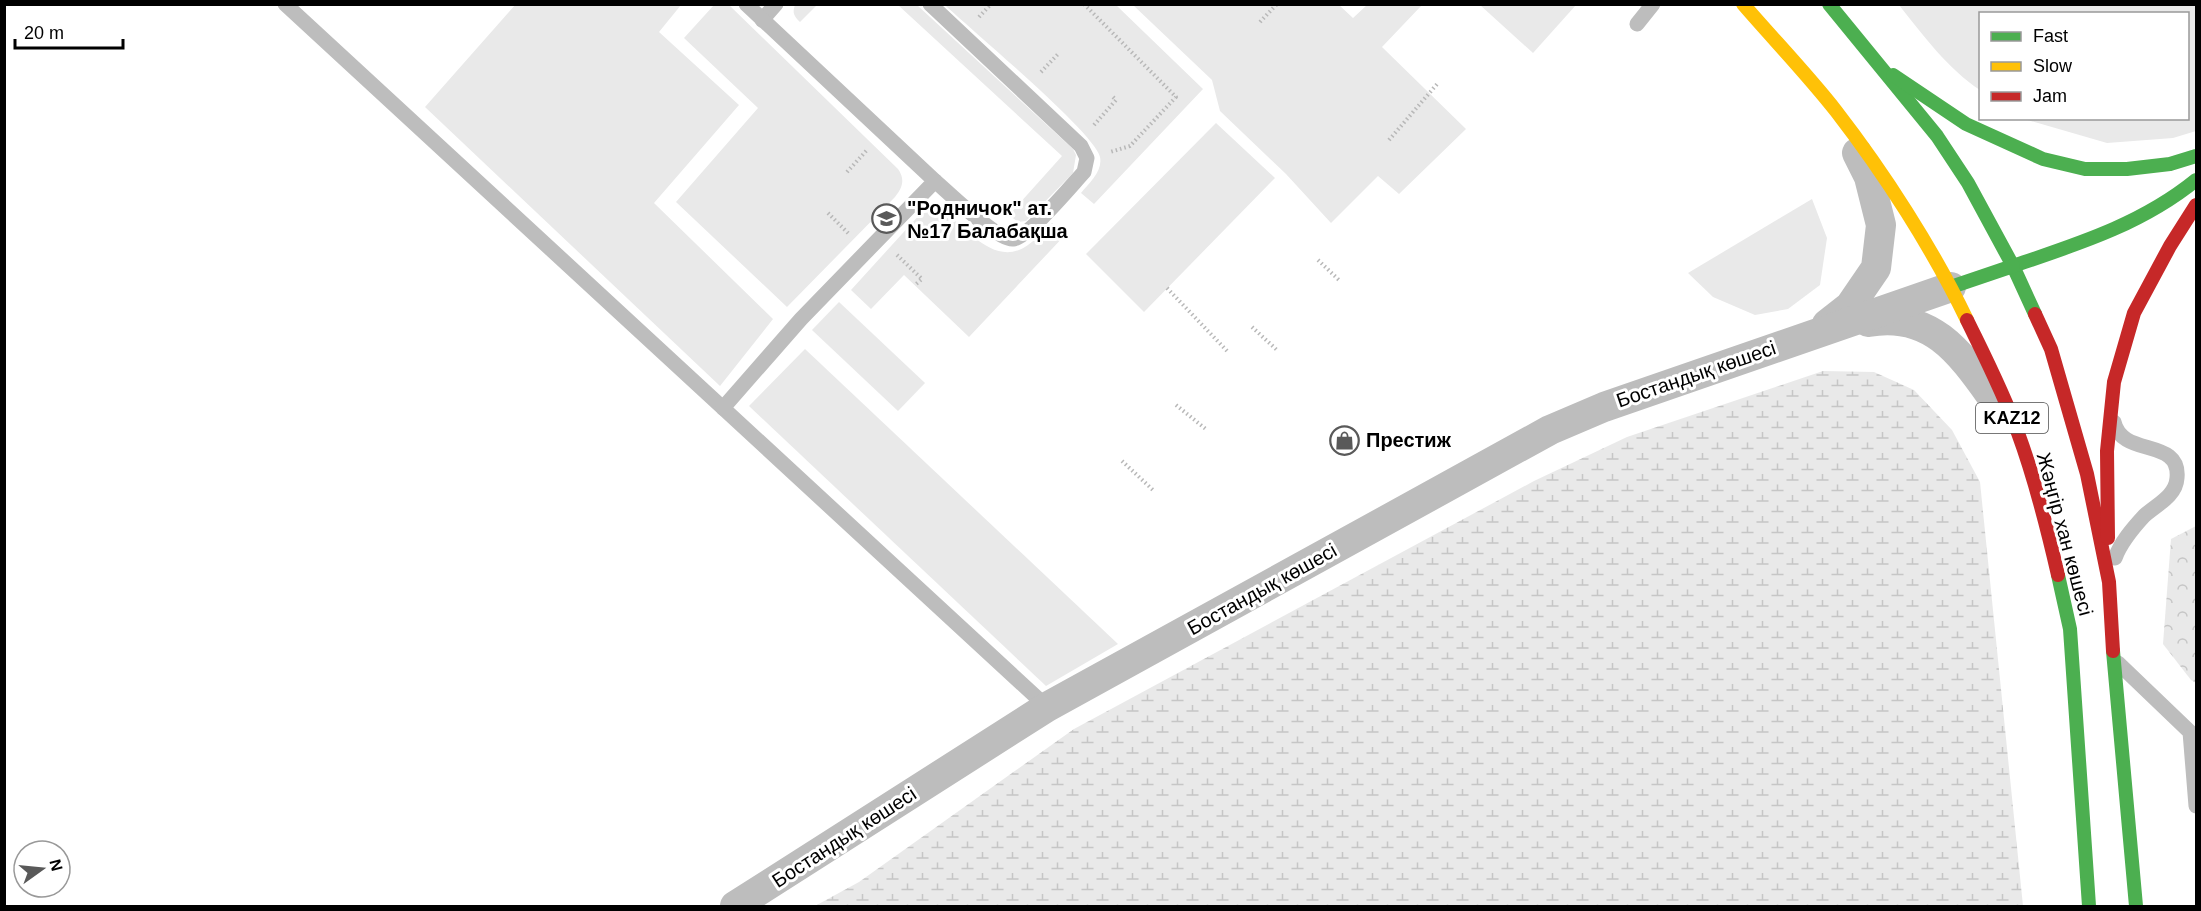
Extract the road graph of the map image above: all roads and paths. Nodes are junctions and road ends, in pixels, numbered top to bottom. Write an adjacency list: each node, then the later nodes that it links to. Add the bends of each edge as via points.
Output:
1 (285, 4): 39 (lane)
2 (746, 4): 11 (lane)
3 (776, 4): 11 (lane)
4 (930, 4): 20 (lane)
5 (1084, 4): 22 (path, via 1176,97 1130,147)
6 (1277, 4): 12 (path)
7 (1653, 4): 13 (lane)
8 (1743, 4): 18 (main road, Жәңгір хан көшесі / KAZ12)
9 (1829, 4): 14 (main road, Жәңгір хан көшесі / KAZ12)
10 (1844, 4): 14 (lane)
11 (762, 20): 24 (lane)
12 (1260, 22)
13 (1637, 24)
14 (1861, 43): 15 (main road, Жәңгір хан көшесі / KAZ12)
15 (1877, 64): 21 (main road, via 1966,124 2043,159 2085,169 2127,170); 28 (main road, Жәңгір хан көшесі / KAZ12, via 1937,136 1968,183)
16 (1438, 84): 19 (path)
17 (1111, 95): 20 (path, via 1116,100)
18 (1835, 110): 31 (main road, Жәңгір хан көшесі / KAZ12, via 1879,170); 34 (street, via 1869,177 1881,225 1876,268 1850,306)
19 (1389, 140)
20 (1077, 143): 22 (lane)
21 (2196, 156)
22 (1087, 158): 24 (lane, via 1084,172 1025,235 1011,240 997,235)
23 (2196, 180): 28 (main road, via 2161,207 2123,226)
24 (935, 181): 26 (lane)
25 (2196, 205): 37 (main road, via 2134,313)
26 (879, 238): 30 (path, via 922,279); 39 (lane)
27 (1318, 260): 29 (path)
28 (2013, 266): 31 (main road); 44 (main road, Жәңгір хан көшесі / KAZ12, via 2051,349 2087,474)
29 (1340, 281)
30 (915, 285)
31 (1951, 287): 34 (street); 41 (main road, Жәңгір хан көшесі / KAZ12)
32 (1167, 288): 35 (path)
33 (1252, 327): 36 (path)
34 (1818, 332): 41 (street, via 1886,319 1926,327 1962,356); 46 (street, Бостандық көшесі, via 1604,406 1550,430)
35 (1228, 351)
36 (1278, 351)
37 (2112, 401): 44 (main road, via 2107,451); 44 (lane, via 2120,435 2133,444 2168,453 2178,476 2172,492 2127,535 2115,556)
38 (1176, 405): 40 (path)
39 (723, 408): 46 (lane)
40 (1207, 430)
41 (2018, 433): 49 (main road, Жәңгір хан көшесі / KAZ12, via 2045,517 2070,629)
42 (1122, 461): 43 (path)
43 (1153, 490)
44 (2109, 582): 45 (main road, Жәңгір хан көшесі / KAZ12)
45 (2113, 658): 47 (lane, via 2190,732); 50 (main road, Жәңгір хан көшесі / KAZ12)
46 (1047, 707): 48 (street, Бостандық көшесі)
47 (2196, 806)
48 (735, 906)
49 (2089, 906)
50 (2136, 906)

